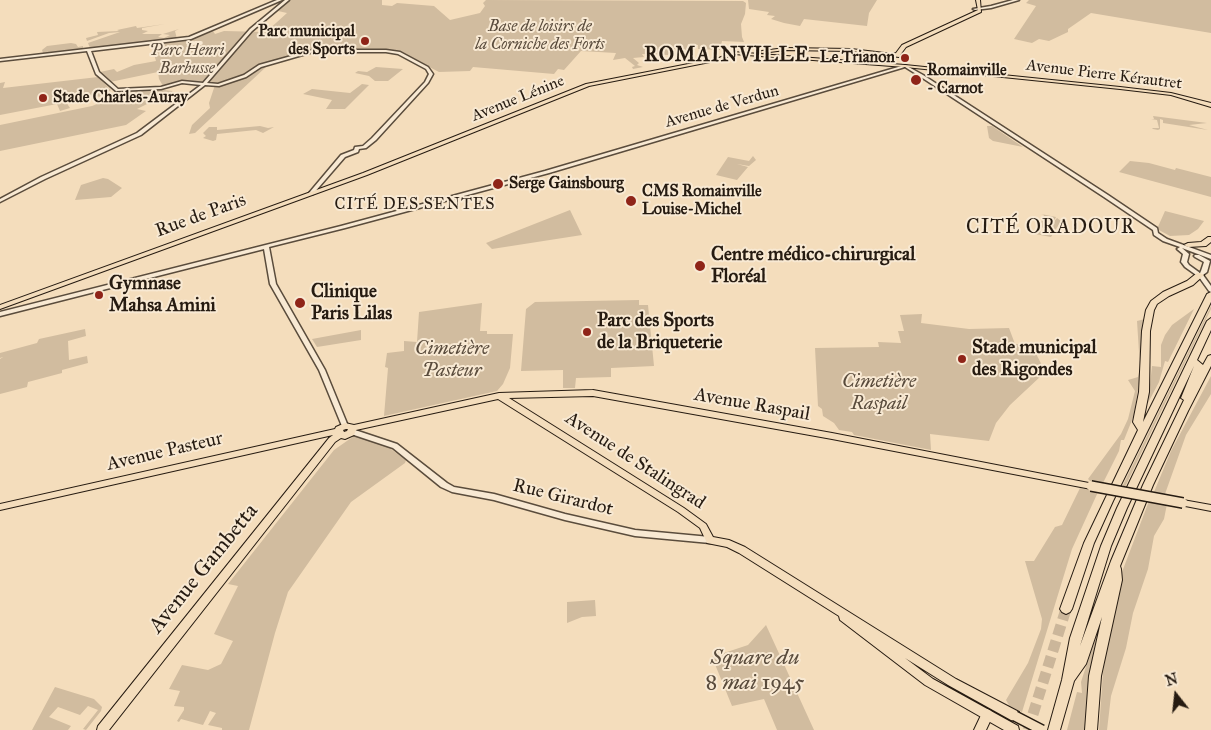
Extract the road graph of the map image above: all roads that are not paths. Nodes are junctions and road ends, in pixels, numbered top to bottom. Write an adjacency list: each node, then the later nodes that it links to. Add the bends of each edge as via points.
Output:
1 (280, 0): 6 (street, via 195,37)
2 (287, 0): 11 (street, via 251,30)
3 (1018, 0): 5 (street)
4 (978, 2): 5 (main road)
5 (978, 10): 8 (main road, via 904,46)
6 (89, 51): 9 (street); 11 (street, via 97,73 117,90 161,88 182,82)
7 (753, 54): 8 (main road, via 799,49 865,51); 10 (main road, Avenue Pierre Kérautret); 13 (main road, Avenue Lénine, via 735,53 720,59 588,85)
8 (898, 57): 10 (main road, via 899,64)
9 (0, 60)
10 (904, 66): 12 (main road, Avenue Pierre Kérautret, via 1157,92); 16 (street); 18 (street, Avenue de Verdun, via 547,172)
11 (203, 85): 14 (street, via 216,86 260,66 310,51 380,50 399,53 427,68 431,74 364,147 367,149 343,156); 15 (street, via 139,134 34,182)
12 (1211, 105)
13 (412, 155): 14 (main road, Rue de Paris)
14 (311, 193): 25 (main road, Rue de Paris)
15 (0, 202)
16 (1155, 229): 19 (street, via 1156,234 1165,240); 20 (street, via 1154,235)
17 (1211, 239): 19 (highway, via 1204,244)
18 (266, 246): 26 (street, Avenue de Verdun); 32 (street, via 273,284 322,370)
19 (1188, 246): 21 (street)
20 (1180, 249): 21 (street); 22 (street, via 1186,254 1184,262 1187,266)
21 (1210, 259): 22 (street)
22 (1200, 275): 23 (street); 33 (highway, via 1166,294 1150,310 1144,392 1138,422)
23 (1208, 284): 24 (street)
24 (1211, 292): 33 (highway)
25 (0, 307)
26 (0, 314)
27 (1211, 321): 29 (highway)
28 (1211, 358): 31 (highway)
29 (1193, 361): 31 (highway, via 1199,366); 39 (highway, via 1106,546 1076,638)
30 (499, 396): 32 (main road, Avenue Pasteur); 35 (main road, Avenue Raspail, bridge, via 598,394); 36 (main road, Avenue de Stalingrad, via 679,509 703,526)
31 (1183, 410): 37 (highway)
32 (346, 430): 34 (main road, Avenue Pasteur); 36 (street, Rue Girardot, via 395,446 452,489 635,533); 42 (main road, Avenue Gambetta, via 332,440)
33 (1143, 430): 38 (highway, via 1088,543)
34 (0, 507)
35 (1211, 508)
36 (710, 540): 40 (main road, via 738,547 824,602 930,682)
37 (1116, 561): 39 (highway, via 1080,664); 46 (highway, via 1116,580 1095,676)
38 (1066, 609)
39 (1068, 680): 45 (highway)
40 (990, 710): 41 (main road); 43 (highway); 44 (main road, bridge, via 1014,716)
41 (1011, 728)
42 (102, 730)
43 (980, 730)
44 (1042, 730)
45 (1054, 730)
46 (1091, 730)

